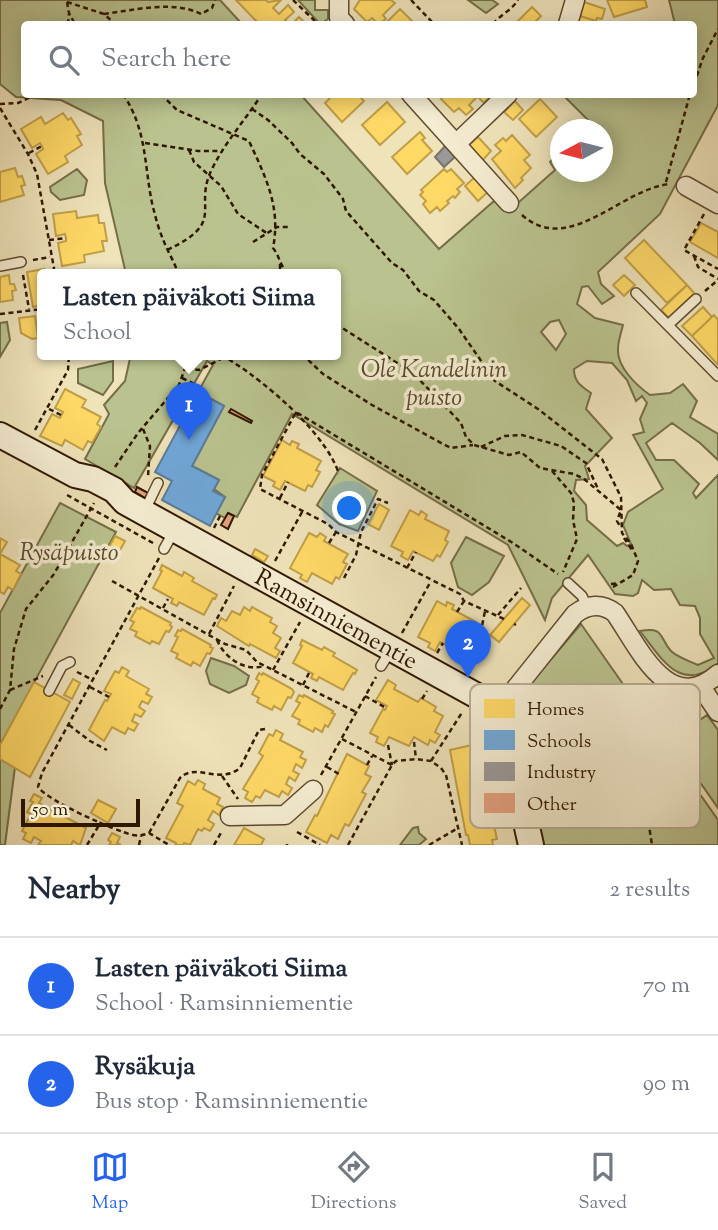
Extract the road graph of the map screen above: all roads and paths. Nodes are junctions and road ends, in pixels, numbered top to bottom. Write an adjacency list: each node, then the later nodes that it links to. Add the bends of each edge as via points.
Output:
1 (215, 0): 9 (path, via 212,8 201,14 177,6)
2 (293, 0): 13 (path)
3 (339, 0): 14 (street)
4 (411, 0): 15 (path)
5 (518, 0): 16 (path)
6 (575, 0): 17 (street)
7 (67, 1): 8 (path); 9 (path)
8 (69, 13): 10 (path); 11 (path)
9 (104, 14): 12 (path)
10 (68, 21)
11 (73, 21)
12 (112, 21)
13 (315, 21)
14 (339, 21)
15 (431, 21)
16 (496, 21)
17 (569, 21)
18 (718, 29): 19 (path)
19 (697, 75)
20 (29, 98): 27 (path)
21 (126, 98): 30 (path)
22 (165, 98): 29 (path, via 177,110)
23 (259, 98): 28 (path)
24 (415, 98): 31 (street)
25 (504, 98): 31 (street)
26 (689, 98): 37 (path)
27 (0, 106): 35 (path)
28 (252, 109): 29 (path); 94 (path, via 324,174 343,199 346,211 419,290 434,300 495,381 602,459 621,497)
29 (234, 135): 34 (path); 41 (path, via 249,141 272,195)
30 (144, 143): 33 (path); 47 (path, via 152,201)
31 (457, 144): 39 (street)
32 (42, 146): 35 (path)
33 (190, 150): 34 (path); 36 (path, via 194,162)
34 (222, 151): 36 (path)
35 (28, 154): 45 (path, via 37,174)
36 (209, 177): 43 (path, via 221,186 238,214); 47 (path, via 203,224 185,242)
37 (665, 184): 38 (path); 39 (path, via 579,224 557,229 537,226)
38 (686, 186): 40 (street)
39 (509, 203)
40 (711, 209): 48 (path, via 684,250)
41 (277, 227): 42 (path); 43 (path); 51 (path, via 273,248)
42 (289, 227)
43 (268, 233): 46 (path)
44 (66, 238): 45 (path)
45 (49, 240): 49 (path)
46 (253, 242)
47 (167, 250): 54 (path)
48 (694, 256): 57 (path); 58 (path, via 698,267)
49 (52, 257): 50 (path); 53 (path)
50 (22, 262): 52 (lane); 61 (path)
51 (280, 264): 55 (path); 56 (path)
52 (0, 266)
53 (54, 269)
54 (176, 269)
55 (280, 269)
56 (284, 269)
57 (718, 269)
58 (718, 279): 60 (path)
59 (636, 293): 64 (lane)
60 (696, 299): 64 (lane)
61 (29, 309): 62 (path); 63 (path)
62 (37, 310)
63 (0, 314)
64 (668, 325): 72 (lane)
65 (341, 329): 80 (path, via 413,373 461,423)
66 (69, 360): 75 (path, via 68,370)
67 (189, 360): 71 (path)
68 (217, 360): 71 (path, via 199,370)
69 (230, 360): 76 (path)
70 (308, 360): 80 (path, via 372,405 443,444 451,448)
71 (187, 368): 73 (path)
72 (718, 376)
73 (183, 378): 74 (path); 78 (path)
74 (201, 387)
75 (47, 408): 77 (path); 82 (path)
76 (296, 412): 84 (path, via 561,576 578,539 574,503); 85 (path, via 330,454); 89 (path, via 261,480 260,489)
77 (61, 415)
78 (143, 429): 83 (path); 87 (path, via 150,446 148,475)
79 (0, 435): 82 (street, Ramsinniementie)
80 (474, 445): 81 (path)
81 (481, 447): 84 (path, via 509,455 521,452 540,468); 88 (path, via 505,436 522,435 561,446 586,463)
82 (25, 449): 93 (street, Ramsinniementie, via 75,475 88,491)
83 (114, 469)
84 (552, 471): 88 (path, via 574,474)
85 (339, 474)
86 (288, 482): 90 (path)
87 (157, 486): 93 (lane)
88 (599, 492): 94 (path)
89 (274, 496): 90 (path); 91 (path)
90 (279, 499): 95 (path)
91 (271, 501)
92 (388, 503): 101 (path, via 378,499)
93 (134, 507): 98 (street, Ramsinniementie)
94 (621, 510): 110 (path, via 617,521 638,561 634,575)
95 (302, 511): 97 (path); 104 (path)
96 (220, 516): 99 (path)
97 (336, 532): 100 (path); 101 (path)
98 (169, 539): 99 (street, Ramsinniementie); 113 (path); 138 (path, via 91,508 54,574 26,609 14,649)
99 (207, 541): 126 (street, Ramsinniementie)
100 (329, 543)
101 (359, 544): 103 (path); 106 (path)
102 (416, 552): 103 (path)
103 (405, 567): 105 (path); 108 (path)
104 (270, 571)
105 (400, 571)
106 (344, 578)
107 (112, 580): 113 (path)
108 (432, 580): 115 (path, via 460,594); 126 (path)
109 (568, 583): 116 (lane)
110 (612, 585)
111 (234, 586): 123 (path)
112 (521, 588): 120 (path)
113 (139, 596): 117 (path); 132 (path)
114 (168, 599): 117 (path)
115 (464, 601): 118 (path); 119 (path)
116 (587, 607): 133 (street, via 575,614); 134 (street, via 615,613 665,681)
117 (163, 610): 123 (path)
118 (485, 611): 120 (path); 125 (path)
119 (457, 612)
120 (498, 616): 121 (path)
121 (504, 619)
122 (300, 622): 129 (path)
123 (209, 634): 124 (path)
124 (217, 639): 128 (path, via 244,647); 128 (path, via 235,664)
125 (474, 640)
126 (390, 651): 139 (street, Ramsinniementie); 142 (path)
127 (67, 666): 132 (path); 138 (path); 140 (lane)
128 (264, 666): 129 (path)
129 (273, 670): 135 (path)
130 (309, 673): 135 (path)
131 (718, 674): 137 (street)
132 (93, 680): 136 (path)
133 (519, 684)
134 (674, 684)
135 (303, 685): 148 (path)
136 (89, 687): 143 (path); 150 (path)
137 (701, 687): 149 (street)
138 (10, 690): 147 (path)
139 (470, 690)
140 (49, 691)
141 (427, 691): 144 (path)
142 (365, 696): 146 (path); 148 (path)
143 (109, 697)
144 (422, 699)
145 (457, 707): 158 (path, via 465,712)
146 (386, 708)
147 (0, 709)
148 (356, 712): 152 (path)
149 (718, 712)
150 (69, 725): 155 (path); 165 (path, via 38,787)
151 (265, 729): 163 (path, via 259,730 240,768)
152 (341, 738): 156 (path); 161 (path)
153 (414, 742): 157 (path)
154 (388, 745): 160 (path)
155 (107, 750)
156 (373, 755): 159 (path); 160 (path)
157 (416, 759): 158 (path); 160 (path)
158 (431, 761): 169 (path, via 446,775)
159 (367, 765)
160 (392, 765): 177 (path)
161 (326, 767): 162 (path); 164 (path)
162 (339, 774)
163 (222, 776): 166 (path); 171 (path, via 186,772)
164 (313, 790): 166 (street, via 285,815)
165 (64, 806): 167 (path); 168 (path)
166 (234, 808)
167 (60, 814)
168 (101, 822): 172 (path); 173 (path)
169 (458, 828): 178 (path); 179 (path)
170 (297, 832): 176 (path)
171 (149, 833): 172 (path); 175 (path)
172 (141, 836): 174 (path)
173 (87, 845)
174 (139, 845)
175 (169, 845)
176 (320, 845)
177 (348, 845)
178 (429, 845)
179 (462, 845)

